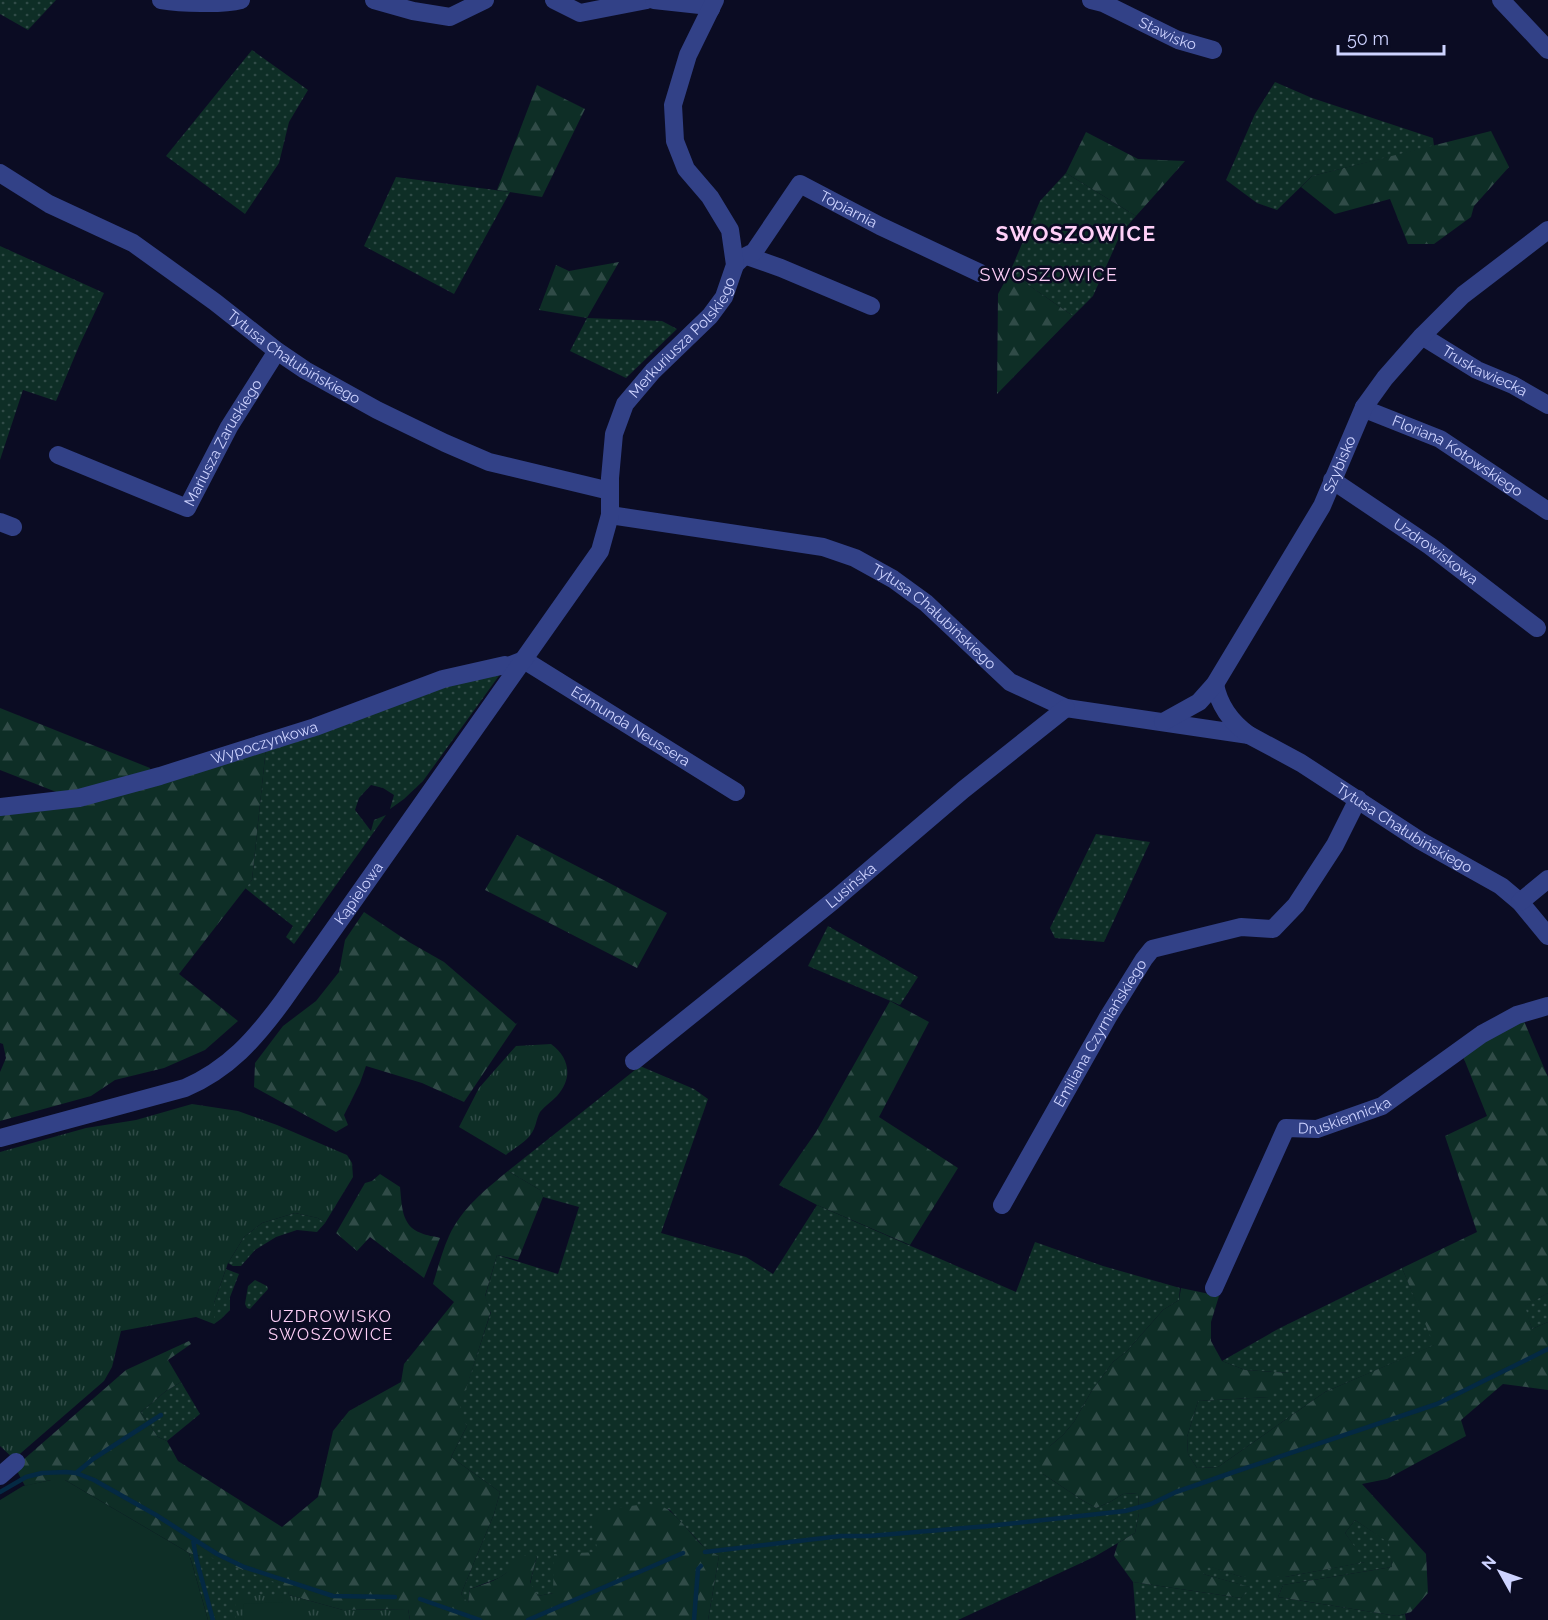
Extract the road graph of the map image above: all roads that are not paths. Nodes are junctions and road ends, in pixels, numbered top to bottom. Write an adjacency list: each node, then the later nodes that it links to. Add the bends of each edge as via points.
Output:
1 (160, 0): 2 (street)
2 (241, 0)
3 (374, 0): 4 (street, via 450,17)
4 (485, 0)
5 (554, 0): 6 (street, via 580,13)
6 (647, 0)
7 (654, 0): 10 (street)
8 (1091, 0): 11 (street, Stawisko, via 1178,40)
9 (1501, 0): 12 (street)
10 (713, 4): 15 (street, Merkuriusza Polskiego, via 688,55 673,105 675,141 686,169 710,197 729,230)
11 (1213, 50)
12 (1548, 50)
13 (0, 173): 19 (street, Tytusa Chałubińskiego, via 49,204 133,243)
14 (1548, 230): 18 (street, Szybisko, via 1463,295)
15 (741, 261): 16 (street, Topiarnia, via 754,252 800,184); 17 (street, via 781,268); 24 (street, Merkuriusza Polskiego, via 724,297 710,315 625,404 614,434)
16 (980, 273)
17 (871, 306)
18 (1422, 336): 20 (street, Truskawiecka, via 1477,370); 21 (street, Szybisko)
19 (277, 351): 22 (street, Mariusza Zaruskiego, via 229,427 187,508); 24 (street, Tytusa Chałubińskiego, via 354,398 462,451 489,462)
20 (1548, 405)
21 (1364, 407): 23 (street, Szybisko); 25 (street, Floriana Kotowskiego, via 1440,439)
22 (57, 455)
23 (1332, 480): 27 (street, Uzdrowiskowa, via 1430,546); 29 (street, Szybisko, via 1322,506)
24 (610, 491): 26 (street, Merkuriusza Polskiego)
25 (1548, 511)
26 (610, 515): 28 (street, Kąpielowa, via 600,551); 30 (street, Tytusa Chałubińskiego, via 823,547 855,558 926,603 1010,682)
27 (1537, 628)
28 (524, 660): 33 (street, Edmunda Neussera); 35 (street, Wypoczynkowa, via 443,680 315,727 148,779 79,798); 41 (street, Kąpielowa, via 283,1001 238,1054 185,1088)
29 (1215, 684): 31 (street, Szybisko, via 1199,702); 32 (street, Tytusa Chałubińskiego, via 1226,712)
30 (1066, 708): 31 (street, Tytusa Chałubińskiego); 40 (street, Lusińska)
31 (1163, 722): 32 (street, Tytusa Chałubińskiego)
32 (1249, 735): 34 (street, Tytusa Chałubińskiego)
33 (736, 792)
34 (1358, 799): 37 (street, Tytusa Chałubińskiego, via 1419,840 1502,886); 42 (street, Emiliana Czyrniańskiego, via 1329,855 1296,905 1273,928 1241,927 1152,949 1108,1017)
35 (0, 807)
36 (1548, 879): 37 (street)
37 (1520, 902): 38 (street, Tytusa Chałubińskiego)
38 (1548, 936)
39 (1548, 1006): 43 (street, Druskiennicka, via 1517,1015 1482,1034 1382,1106 1317,1129 1286,1128)
40 (634, 1061)
41 (0, 1138)
42 (1002, 1205)
43 (1214, 1288)
44 (16, 1462): 45 (street)
45 (0, 1476)

